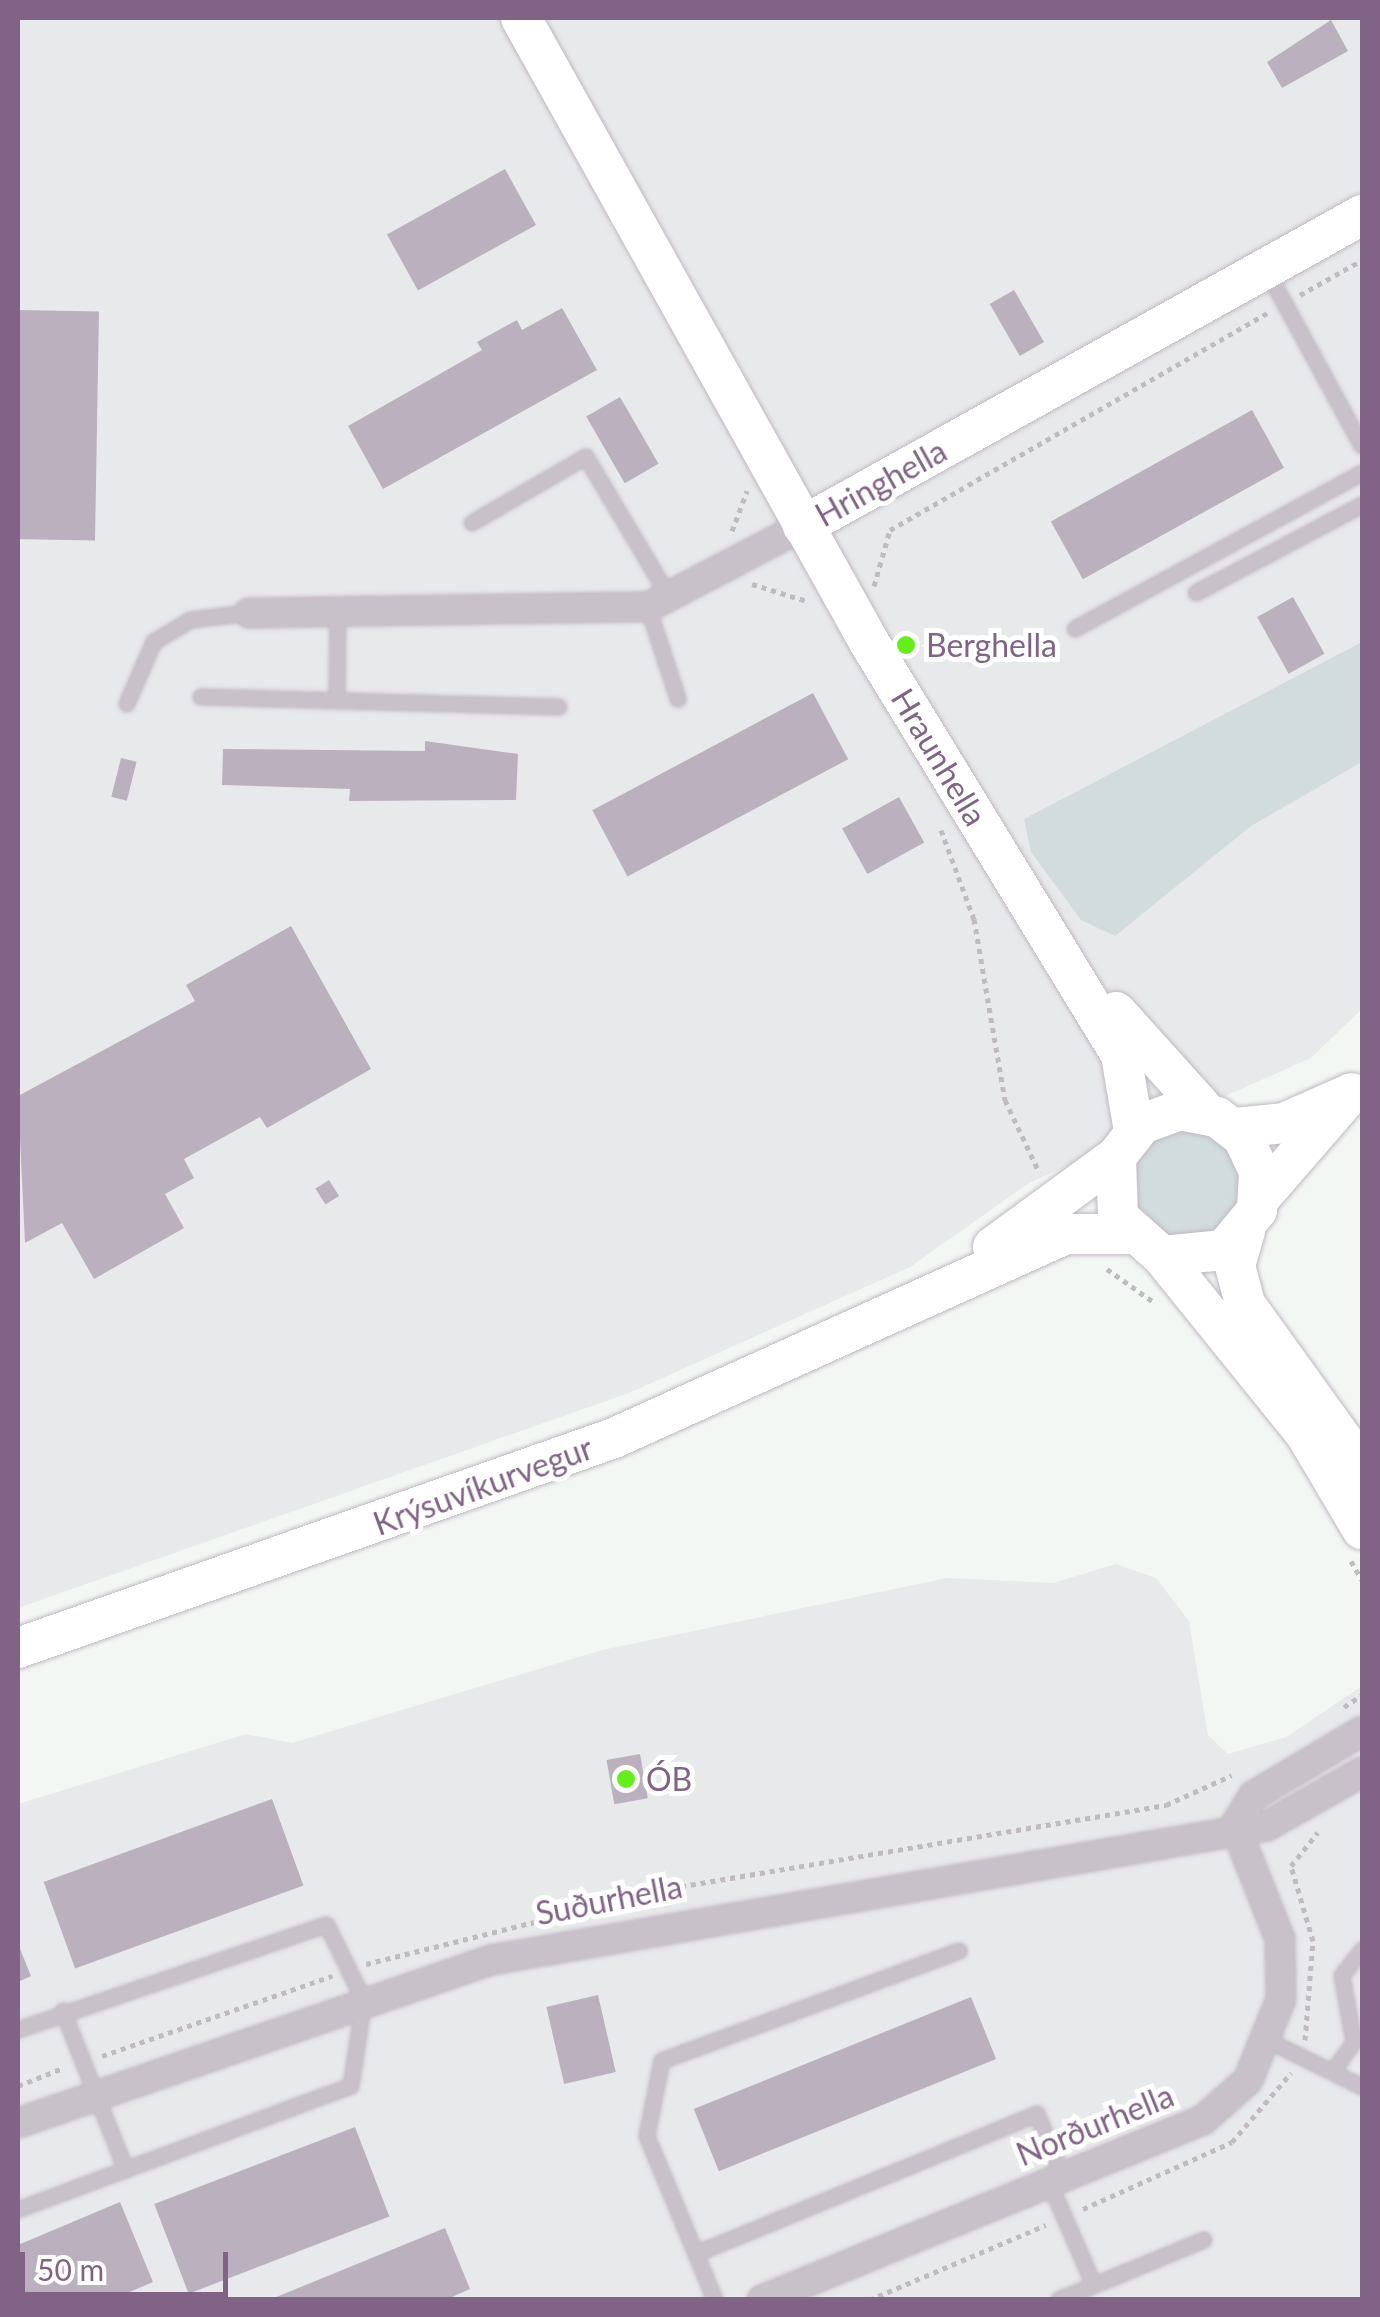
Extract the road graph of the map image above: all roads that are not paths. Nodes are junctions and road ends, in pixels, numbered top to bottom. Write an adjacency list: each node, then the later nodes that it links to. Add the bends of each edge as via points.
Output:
1 (521, 18): 8 (street, Hringhella)
2 (1362, 215): 3 (street, Hringhella)
3 (1275, 286): 4 (lane); 8 (street, Hringhella)
4 (1362, 446)
5 (1362, 472): 13 (lane)
6 (1362, 505): 9 (lane)
7 (472, 522): 10 (lane, via 586,457)
8 (803, 526): 10 (street); 19 (street, Hraunhella, via 862,646)
9 (1196, 592)
10 (659, 602): 11 (street, via 598,615); 15 (lane)
11 (338, 608): 12 (street); 16 (lane)
12 (249, 613): 17 (lane, via 191,620 154,642)
13 (1075, 629)
14 (200, 697): 16 (lane)
15 (678, 699)
16 (337, 700): 18 (lane)
17 (127, 704)
18 (559, 707)
19 (1048, 934): 21 (street, Hraunhella); 22 (street, Hraunhella, via 1129,1071)
20 (1356, 1089): 21 (street, via 1284,1122); 23 (street)
21 (1221, 1120): 22 (street, via 1167,1112); 23 (street, via 1256,1160)
22 (1125, 1144): 24 (street, Krýsuvíkurvegur); 25 (street, via 1112,1197)
23 (1252, 1214): 25 (street, via 1206,1257); 26 (street, via 1235,1266 1245,1304)
24 (1062, 1216): 25 (street); 28 (street, Krýsuvíkurvegur, via 934,1292 614,1438)
25 (1146, 1245): 27 (street, via 1306,1433)
26 (1362, 1467)
27 (1352, 1538)
28 (18, 1648)
29 (1362, 1731): 31 (street, via 1253,1796)
30 (1362, 1772): 31 (street, Suðurhella, via 1267,1826)
31 (1235, 1826): 34 (street, Suðurhella, via 561,1944); 37 (street, Norðurhella, via 1280,1939 1281,1999)
32 (1362, 1950): 39 (lane, via 1342,1976 1354,2042)
33 (959, 1951): 48 (lane, via 662,2061 647,2136)
34 (364, 2002): 35 (lane, via 327,1926); 42 (street, Suðurhella); 44 (lane, via 350,2086)
35 (63, 2011): 36 (lane); 42 (lane)
36 (18, 2030)
37 (1269, 2041): 39 (lane); 45 (street, Norðurhella, via 1248,2080 1202,2120)
38 (1362, 2062): 40 (lane)
39 (1334, 2070): 40 (lane)
40 (1350, 2077): 41 (lane)
41 (1362, 2088)
42 (95, 2096): 43 (street, Suðurhella); 44 (lane)
43 (18, 2123)
44 (126, 2170): 46 (lane)
45 (1056, 2178): 48 (lane, via 1037,2114); 49 (lane, via 1064,2217); 51 (street, Norðurhella)
46 (18, 2210)
47 (1204, 2240): 49 (lane)
48 (696, 2254): 50 (lane)
49 (1094, 2285): 52 (lane)
50 (715, 2300)
51 (762, 2300)
52 (1059, 2300)

